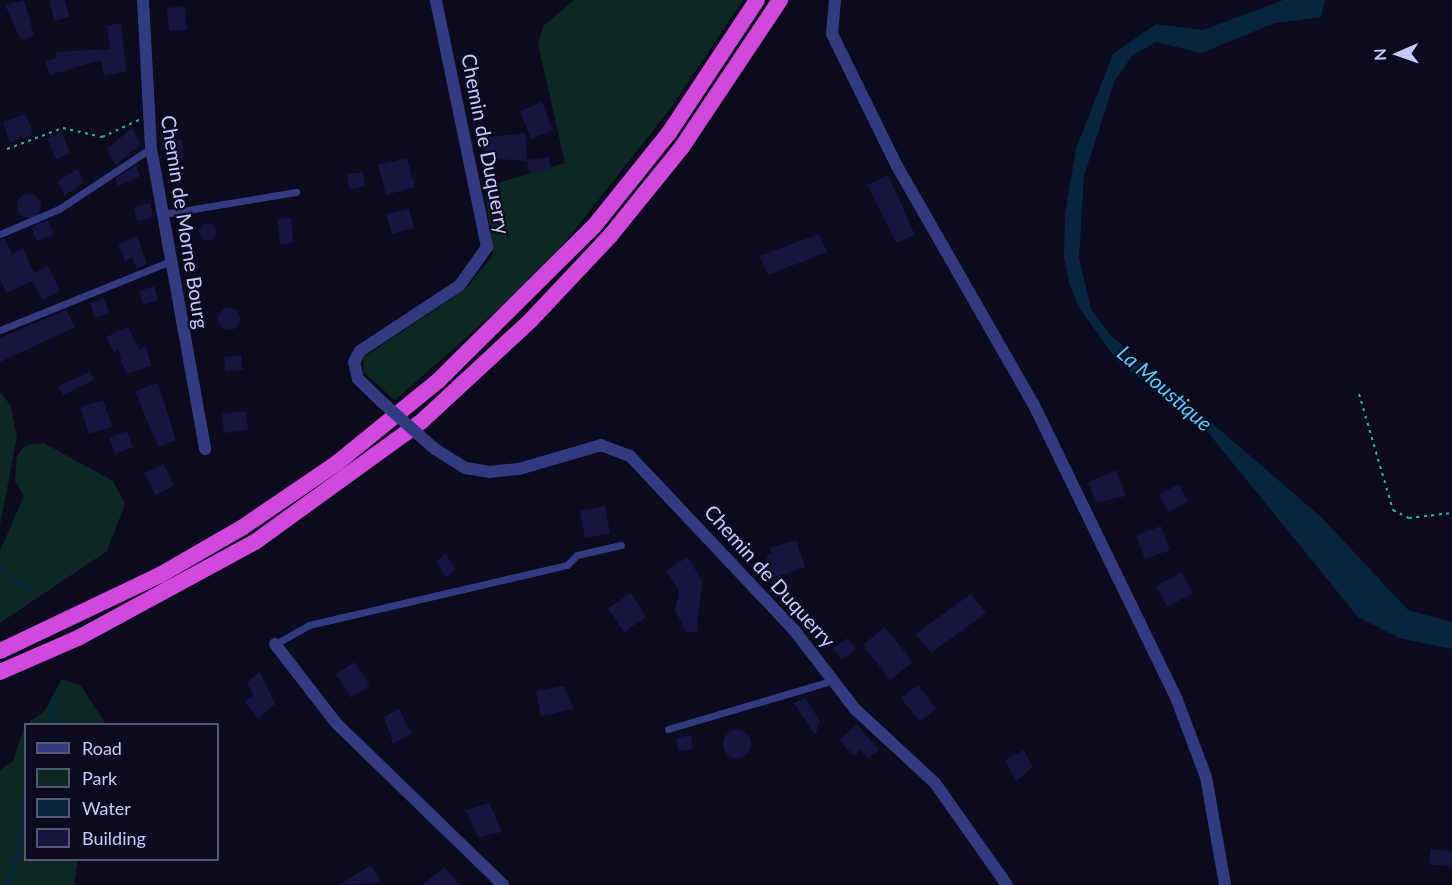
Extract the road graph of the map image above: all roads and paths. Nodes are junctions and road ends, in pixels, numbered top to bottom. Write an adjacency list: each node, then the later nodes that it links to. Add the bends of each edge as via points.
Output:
1 (143, 0): 6 (street, Chemin de Morne Bourg)
2 (436, 0): 21 (street, Chemin de Duquerry, bridge, via 487,247 460,285 360,351 355,372 435,450 465,468 503,472 586,447 623,451 709,537)
3 (757, 0): 19 (highway, via 669,134 595,225 438,381 337,462 243,527 160,576)
4 (780, 0): 20 (highway, via 682,147 610,236 530,321 422,421 255,542 78,638)
5 (836, 0): 25 (street, via 832,34 897,166 1033,403 1177,700 1206,777)
6 (148, 117): 7 (street, Chemin de Morne Bourg); 8 (path, via 102,137 63,128)
7 (151, 148): 10 (street, Chemin de Morne Bourg); 11 (lane, via 59,209)
8 (7, 149)
9 (296, 192): 10 (lane)
10 (163, 214): 12 (street, Chemin de Morne Bourg)
11 (0, 234)
12 (171, 261): 13 (lane); 15 (street, Chemin de Morne Bourg)
13 (0, 330)
14 (1359, 394): 16 (path, via 1393,510 1409,518)
15 (205, 449)
16 (1452, 513)
17 (621, 545): 18 (lane, via 578,555 567,565 309,625)
18 (276, 644): 23 (street, via 336,723)
19 (0, 651)
20 (0, 672)
21 (834, 680): 22 (lane); 24 (street, Chemin de Duquerry, via 869,723 935,783)
22 (668, 729)
23 (503, 885)
24 (1007, 885)
25 (1225, 885)

